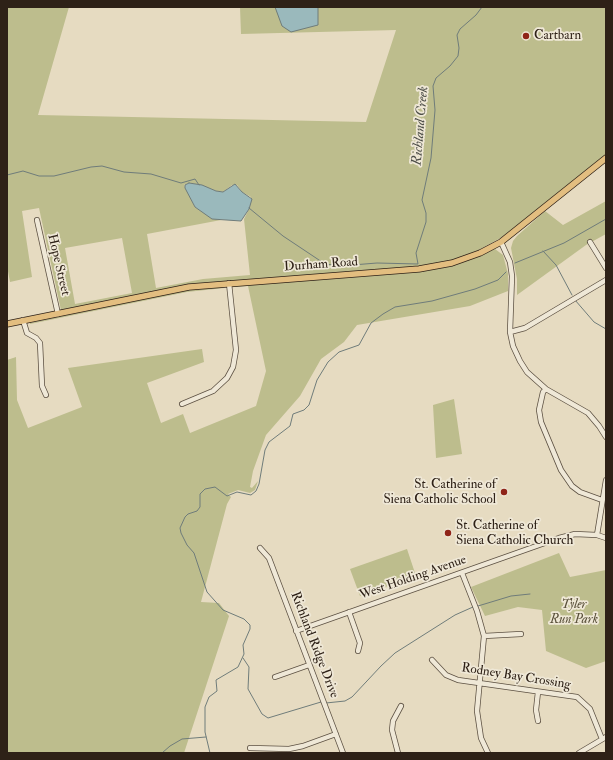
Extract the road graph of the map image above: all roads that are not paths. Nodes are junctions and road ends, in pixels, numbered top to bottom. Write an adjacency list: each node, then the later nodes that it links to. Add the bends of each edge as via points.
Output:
1 (606, 158): 3 (main road, Durham Road)
2 (37, 220): 8 (street, Hope Street)
3 (501, 242): 7 (main road, Durham Road, via 467,258 431,268); 11 (street, via 510,262 512,276)
4 (590, 242): 5 (street)
5 (606, 268)
6 (606, 280): 11 (street, via 525,328)
7 (229, 283): 8 (main road, Durham Road, via 187,287); 14 (street, via 236,350 233,368 224,382 213,391)
8 (58, 314): 9 (main road, Durham Road)
9 (23, 320): 10 (main road, Durham Road); 13 (street, via 28,333 40,343 41,382)
10 (7, 324)
11 (510, 332): 12 (street, via 513,346 527,372)
12 (546, 389): 15 (street, via 588,413); 17 (street, via 539,410 561,470 572,486 580,492)
13 (46, 395)
14 (182, 404)
15 (606, 437)
16 (606, 480): 17 (street)
17 (602, 500): 18 (street)
18 (597, 535): 19 (street, West Holding Avenue); 21 (street, West Holding Avenue, via 575,534 559,538)
19 (606, 538)
20 (260, 548): 23 (street, Richland Ridge Drive, via 269,558)
21 (462, 573): 22 (street, West Holding Avenue); 25 (street)
22 (349, 612): 23 (street, West Holding Avenue); 26 (street, via 360,643)
23 (296, 631): 28 (street, Richland Ridge Drive)
24 (521, 634): 25 (street)
25 (484, 636): 30 (street)
26 (358, 651)
27 (432, 660): 30 (street, Rodney Bay Crossing, via 446,675)
28 (310, 665): 29 (street); 34 (street, Richland Ridge Drive)
29 (275, 677)
30 (480, 683): 31 (street, Rodney Bay Crossing); 39 (street, via 477,699 478,724)
31 (538, 692): 33 (street); 35 (street, Rodney Bay Crossing, via 577,697 590,709)
32 (401, 706): 38 (street, via 393,721 392,730)
33 (538, 720)
34 (336, 734): 36 (street, via 303,746 267,750); 37 (street, Richland Ridge Drive)
35 (604, 738): 40 (street)
36 (250, 748)
37 (343, 753)
38 (398, 753)
39 (488, 753)
40 (579, 753)

